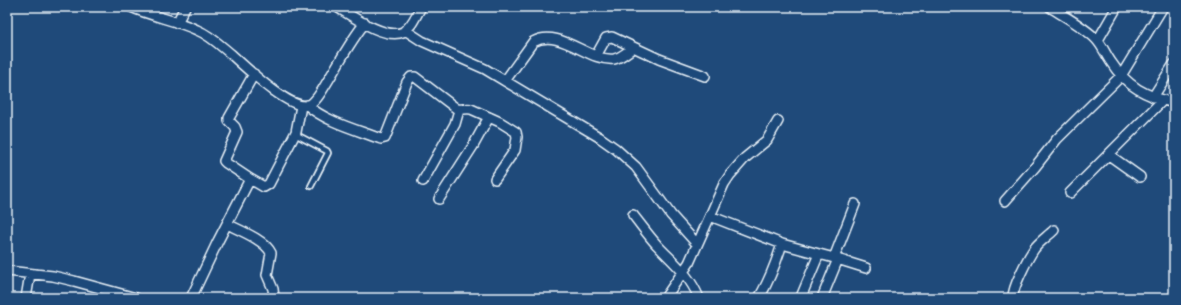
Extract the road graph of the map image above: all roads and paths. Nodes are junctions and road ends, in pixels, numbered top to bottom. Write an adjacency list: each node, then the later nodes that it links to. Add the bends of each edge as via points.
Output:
1 (132, 7): 8 (street)
2 (185, 7): 8 (street)
3 (338, 7): 9 (street)
4 (422, 7): 10 (street)
5 (1050, 7): 11 (street)
6 (1117, 7): 11 (street)
7 (1163, 7): 17 (street)
8 (177, 23): 15 (street, via 205,34)
9 (361, 28): 10 (street, via 396,33); 22 (street, via 320,93 311,104)
10 (405, 30): 18 (street, via 422,41)
11 (1098, 40): 17 (street)
12 (633, 48): 13 (street, via 615,59); 13 (street, via 609,36); 16 (street)
13 (596, 56): 18 (street, via 570,43 539,39 533,42)
14 (1174, 64): 19 (street)
15 (254, 74): 22 (street, via 272,90 296,105); 29 (street, via 229,118 237,132 224,161)
16 (705, 76)
17 (1121, 76): 19 (street, via 1135,88); 35 (street, via 1057,139)
18 (505, 81): 41 (street, via 599,136 628,158)
19 (1153, 97): 20 (street)
20 (1163, 100): 21 (street); 27 (street)
21 (1174, 104)
22 (304, 105): 23 (street, via 342,124 381,139 385,138 411,76 416,77); 26 (street)
23 (459, 110): 24 (street, via 471,109); 31 (street, via 455,124)
24 (489, 117): 30 (street, via 511,128 517,137 515,150); 34 (street)
25 (778, 120): 38 (street, via 767,140 733,170)
26 (295, 134): 29 (street, via 269,184 264,187); 32 (lane, via 328,153)
27 (1109, 155): 28 (street); 33 (street)
28 (1140, 177)
29 (250, 179): 39 (street)
30 (495, 179)
31 (423, 181)
32 (311, 186)
33 (1070, 193)
34 (439, 199)
35 (1005, 201)
36 (855, 204): 44 (street)
37 (633, 215): 47 (street)
38 (710, 216): 41 (street); 42 (street)
39 (226, 224): 53 (street); 54 (street, via 270,250 266,275 273,289)
40 (1054, 230): 58 (street, via 1034,249 1018,280)
41 (697, 244): 47 (street)
42 (782, 244): 43 (street); 56 (street, via 774,268)
43 (819, 254): 44 (street); 50 (street)
44 (836, 259): 45 (street); 57 (street)
45 (866, 268)
46 (7, 271): 48 (street)
47 (684, 272): 49 (street); 55 (street, via 694,285)
48 (30, 274): 51 (street); 52 (street, via 74,280)
49 (667, 296)
50 (801, 297)
51 (26, 298)
52 (136, 298)
53 (191, 298)
54 (274, 298)
55 (699, 298)
56 (759, 298)
57 (822, 298)
58 (1013, 298)

